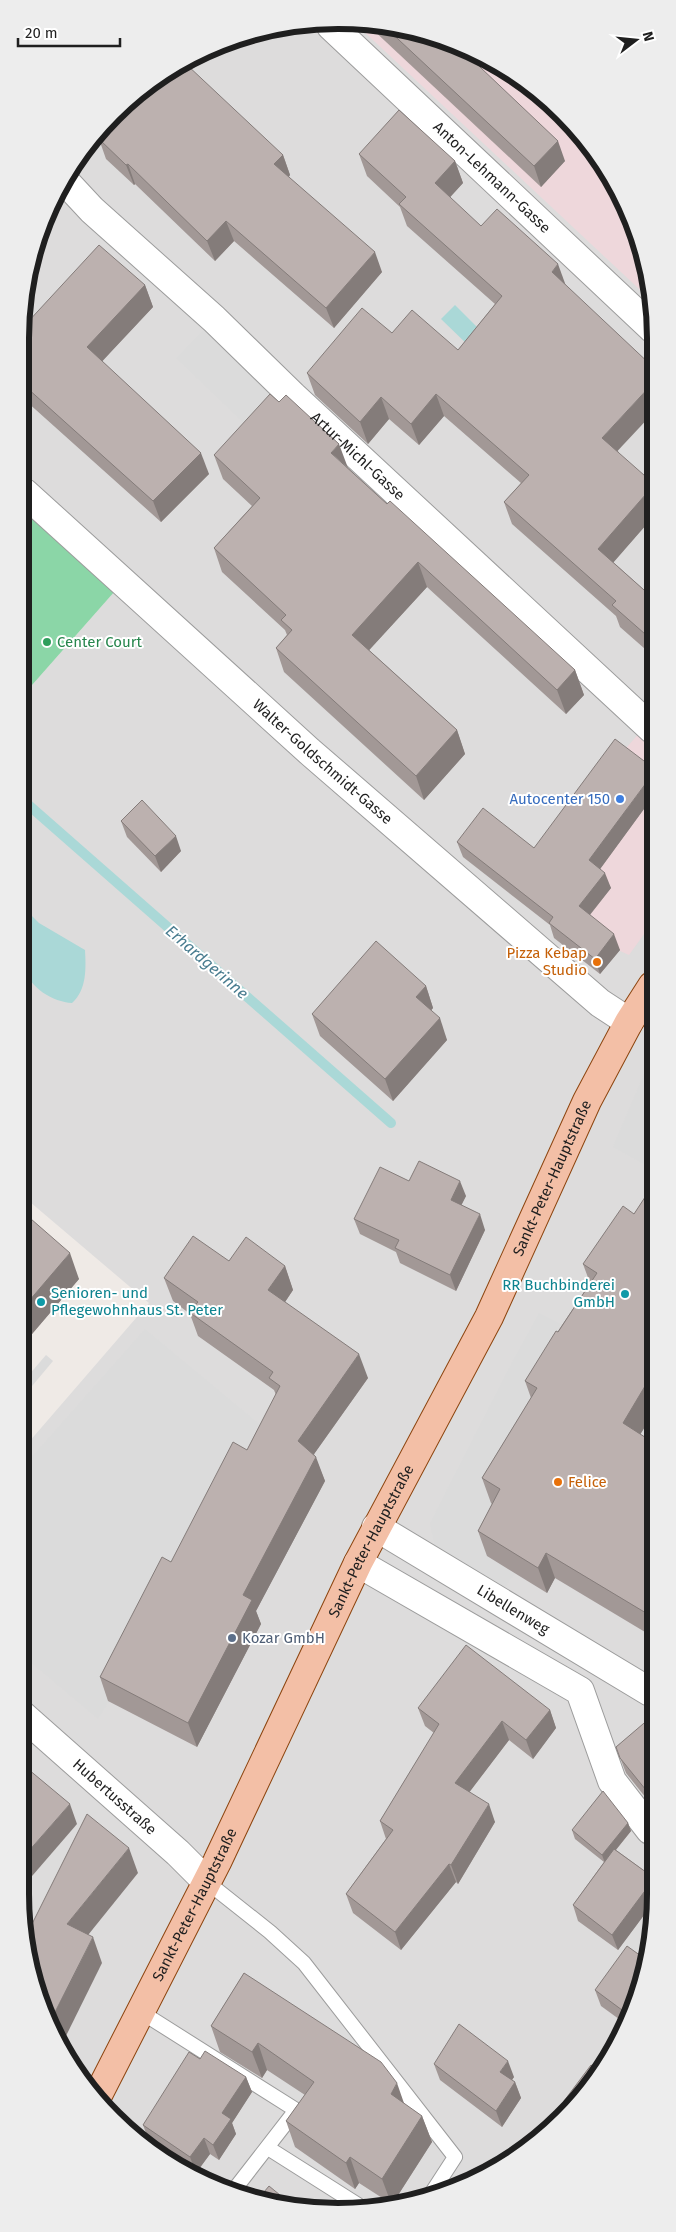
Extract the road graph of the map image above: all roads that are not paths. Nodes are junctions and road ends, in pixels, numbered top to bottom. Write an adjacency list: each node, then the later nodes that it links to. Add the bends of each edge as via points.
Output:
1 (334, 29): 3 (street, Anton-Lehmann-Gasse)
2 (69, 185): 5 (street, Artur-Michl-Gasse)
3 (647, 323)
4 (29, 497): 7 (street, Walter-Goldschmidt-Gasse, via 310,751 600,1003)
5 (647, 724)
6 (647, 994): 7 (main road, Sankt-Peter-Hauptstraße)
7 (629, 1022): 8 (main road, Sankt-Peter-Hauptstraße, via 588,1101 489,1317)
8 (376, 1527): 9 (main road, Sankt-Peter-Hauptstraße); 10 (street, Libellenweg)
9 (358, 1563): 12 (street, via 580,1691 612,1781); 13 (main road, Sankt-Peter-Hauptstraße)
10 (647, 1690)
11 (29, 1721): 13 (street, Hubertusstraße)
12 (647, 1826)
13 (207, 1882): 14 (main road, Sankt-Peter-Hauptstraße); 18 (lane, via 304,1963 455,2157)
14 (141, 2012): 15 (main road, Sankt-Peter-Hauptstraße); 16 (lane, via 296,2110)
15 (100, 2091)
16 (268, 2148): 17 (lane); 19 (lane)
17 (237, 2186)
18 (434, 2188)
19 (355, 2203)

